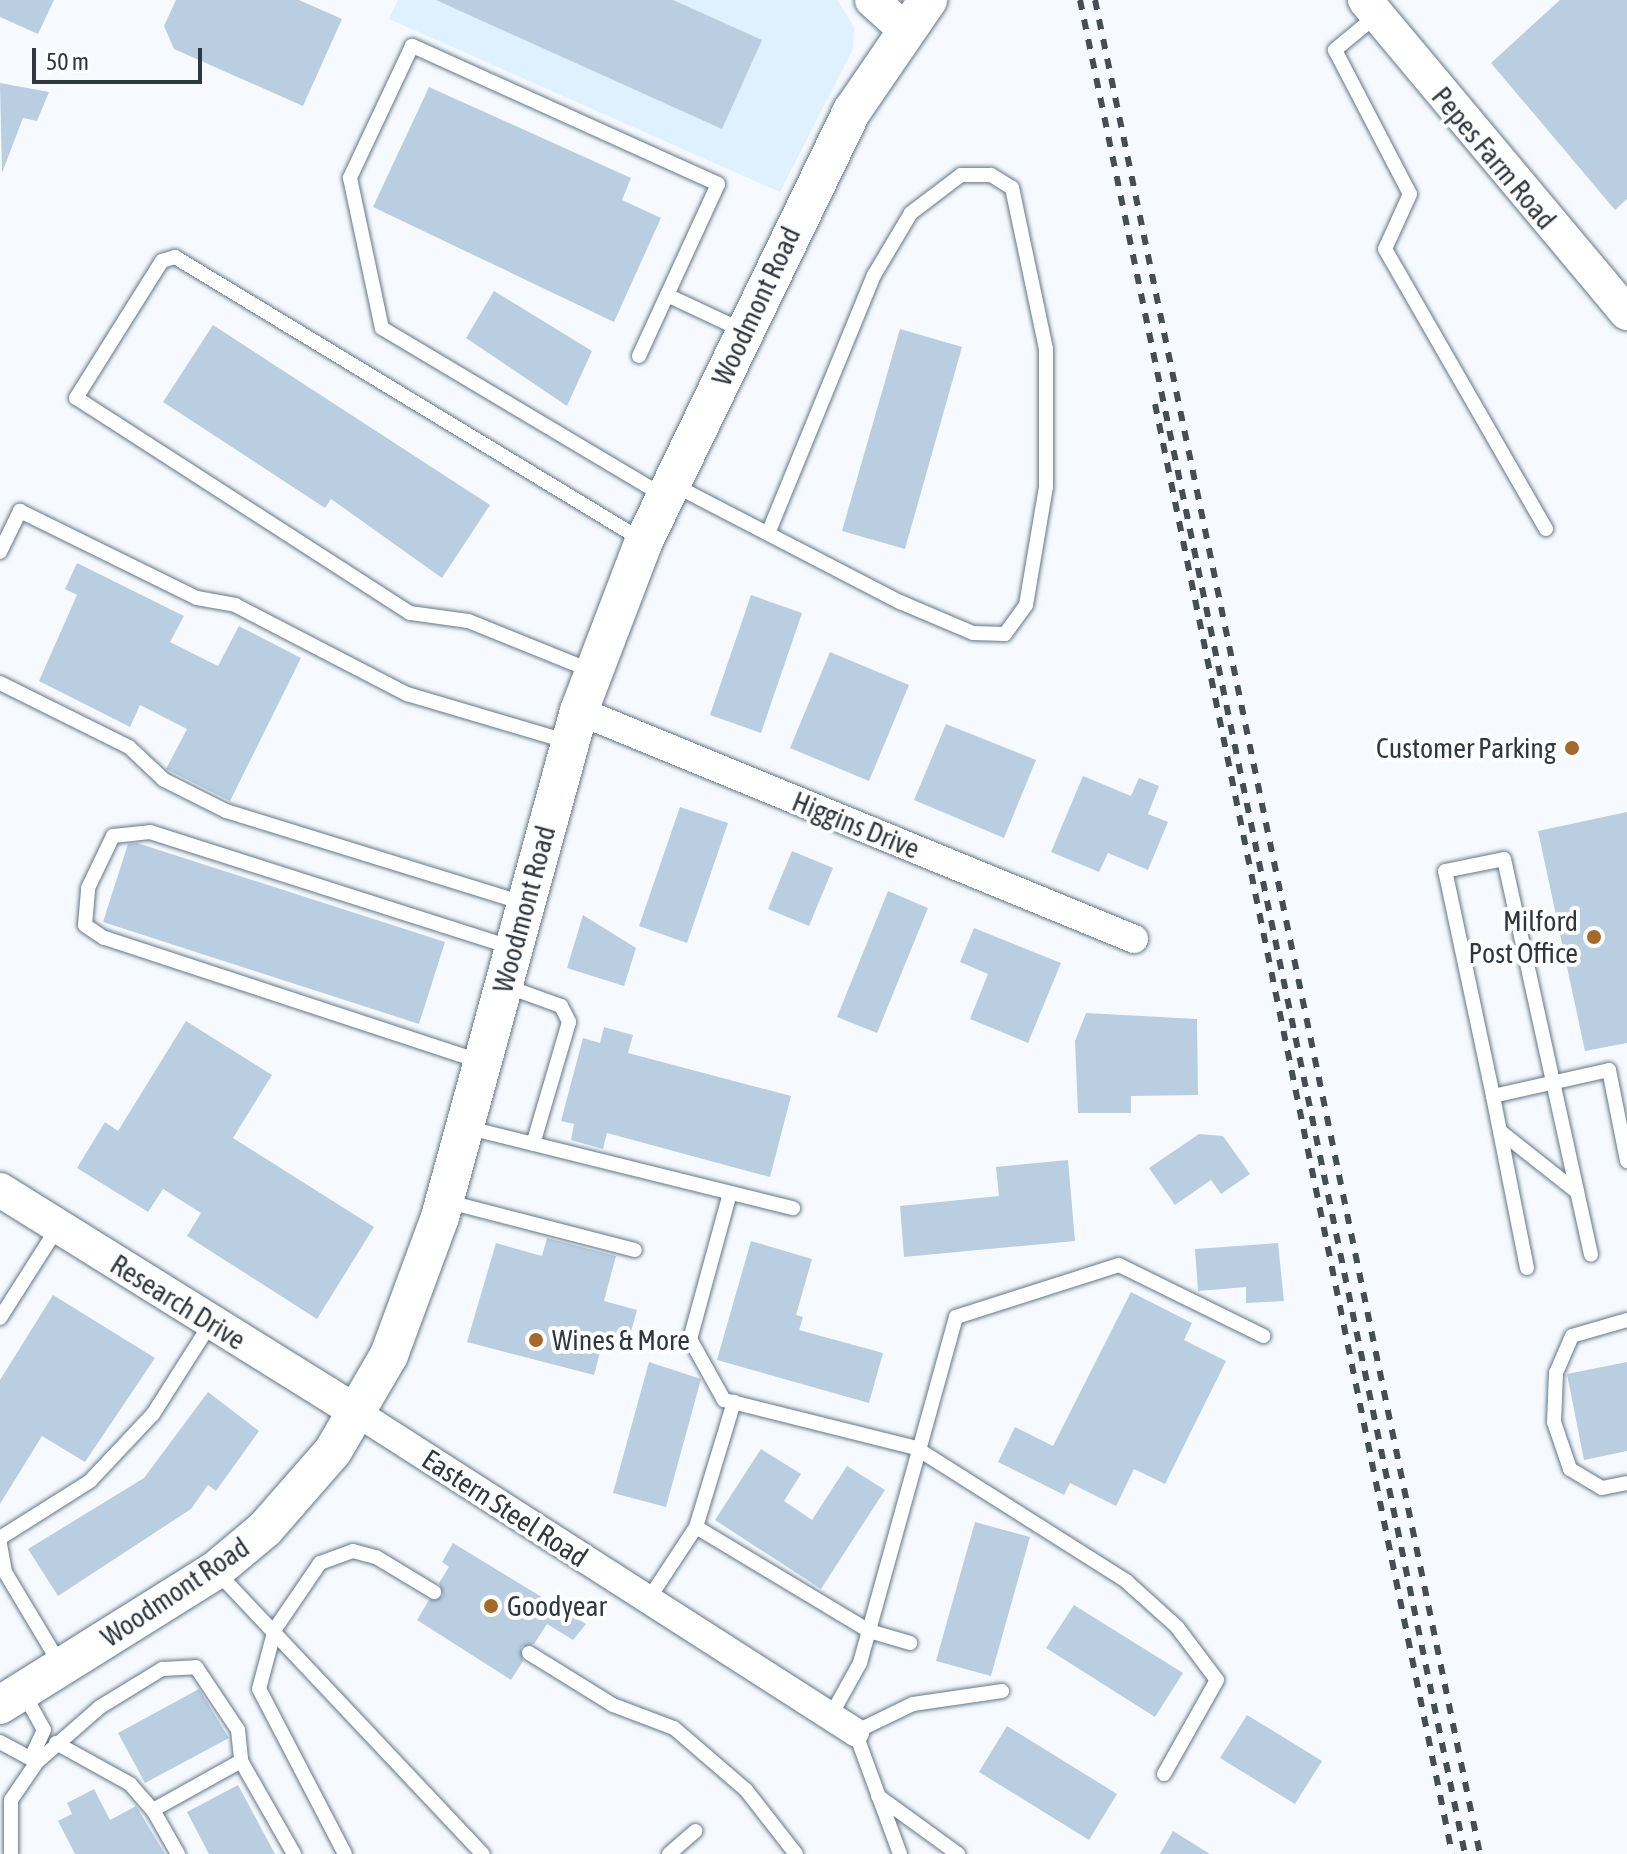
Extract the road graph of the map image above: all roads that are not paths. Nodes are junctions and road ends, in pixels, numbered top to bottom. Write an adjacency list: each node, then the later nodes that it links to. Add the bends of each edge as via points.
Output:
1 (872, 0): 4 (street)
2 (928, 0): 4 (main road, Woodmont Road)
3 (1371, 7): 6 (street, Pepes Farm Road); 10 (lane, via 1335,50 1410,194 1385,249)
4 (903, 28): 7 (main road, Woodmont Road, via 852,111)
5 (667, 295): 7 (lane); 8 (lane); 9 (lane, via 718,184 412,46 350,178 382,328)
6 (1627, 313)
7 (744, 331): 9 (main road, Woodmont Road)
8 (639, 356)
9 (668, 490): 11 (lane); 12 (main road, Woodmont Road)
10 (1546, 529)
11 (769, 531): 11 (lane, via 812,561 973,633 1005,634 1026,605 1046,487 1046,349 1012,188 991,175 961,175 911,213 874,275)
12 (644, 541): 14 (main road, Woodmont Road); 14 (lane, via 175,257 162,261 76,398 410,613 468,621)
13 (0, 552): 16 (lane, via 20,511 197,598 235,605 407,694)
14 (593, 672): 16 (main road, Woodmont Road)
15 (0, 683): 17 (lane, via 129,747 164,780 226,811)
16 (574, 726): 17 (main road, Woodmont Road); 18 (street, Higgins Drive)
17 (526, 904): 19 (main road, Woodmont Road)
18 (1134, 939)
19 (514, 948): 20 (main road, Woodmont Road); 21 (lane, via 150,832 113,836 88,888 85,925 104,938)
20 (503, 985): 21 (main road, Woodmont Road); 26 (lane, via 561,1006 569,1022)
21 (482, 1062): 24 (main road, Woodmont Road)
22 (1552, 1083): 23 (lane); 23 (lane, via 1504,859 1445,871); 27 (lane, via 1609,1070); 29 (lane)
23 (1493, 1096): 25 (lane)
24 (465, 1127): 26 (lane); 31 (main road, Woodmont Road)
25 (1501, 1132): 29 (lane); 36 (lane)
26 (533, 1144): 30 (lane)
27 (1627, 1161)
28 (0, 1190): 33 (street, Research Drive)
29 (1577, 1192): 35 (lane)
30 (730, 1193): 32 (lane); 41 (lane, via 690,1339 724,1400)
31 (444, 1201): 34 (lane); 42 (main road, Woodmont Road, via 417,1295)
32 (793, 1208)
33 (58, 1227): 37 (lane); 39 (street, Research Drive)
34 (635, 1250)
35 (1591, 1255)
36 (1527, 1268)
37 (0, 1318)
38 (1627, 1320): 44 (lane, via 1572,1336 1556,1373 1554,1422 1570,1469 1602,1488)
39 (211, 1323): 42 (street, Research Drive); 46 (lane, via 153,1414 90,1481)
40 (1263, 1336): 43 (lane, via 1148,1276 1108,1267 956,1317)
41 (734, 1402): 43 (lane); 45 (lane)
42 (356, 1412): 48 (main road, Woodmont Road, via 290,1504); 50 (street, Eastern Steel Road)
43 (916, 1448): 52 (lane); 64 (lane, via 1126,1581 1177,1627 1217,1680)
44 (1627, 1483)
45 (696, 1527): 50 (lane); 52 (lane)
46 (0, 1538)
47 (0, 1544): 55 (lane, via 5,1572)
48 (216, 1570): 51 (lane); 55 (main road, Woodmont Road)
49 (434, 1592): 51 (lane, via 376,1557 353,1551 320,1563)
50 (648, 1600): 58 (street, Eastern Steel Road)
51 (275, 1629): 71 (lane, via 259,1689); 72 (lane)
52 (869, 1631): 53 (lane); 58 (lane)
53 (910, 1643)
54 (529, 1653): 74 (lane, via 613,1705 674,1728 746,1790)
55 (62, 1667): 57 (main road, Woodmont Road)
56 (1002, 1691): 59 (lane, via 913,1704)
57 (11, 1698): 62 (lane, via 44,1730)
58 (830, 1717): 59 (street, Eastern Steel Road)
59 (855, 1732): 65 (lane)
60 (0, 1742): 62 (lane, via 6,1752)
61 (56, 1743): 62 (lane); 63 (lane, via 162,1669 190,1665 212,1682 238,1730); 66 (lane, via 130,1784)
62 (35, 1759): 68 (lane, via 11,1800)
63 (241, 1761): 66 (lane); 70 (lane)
64 (1164, 1774)
65 (878, 1796): 75 (lane); 76 (lane)
66 (153, 1810): 69 (lane)
67 (695, 1831): 73 (lane)
68 (11, 1854)
69 (178, 1854)
70 (294, 1854)
71 (345, 1854)
72 (483, 1854)
73 (669, 1854)
74 (796, 1854)
75 (900, 1854)
76 (958, 1854)

